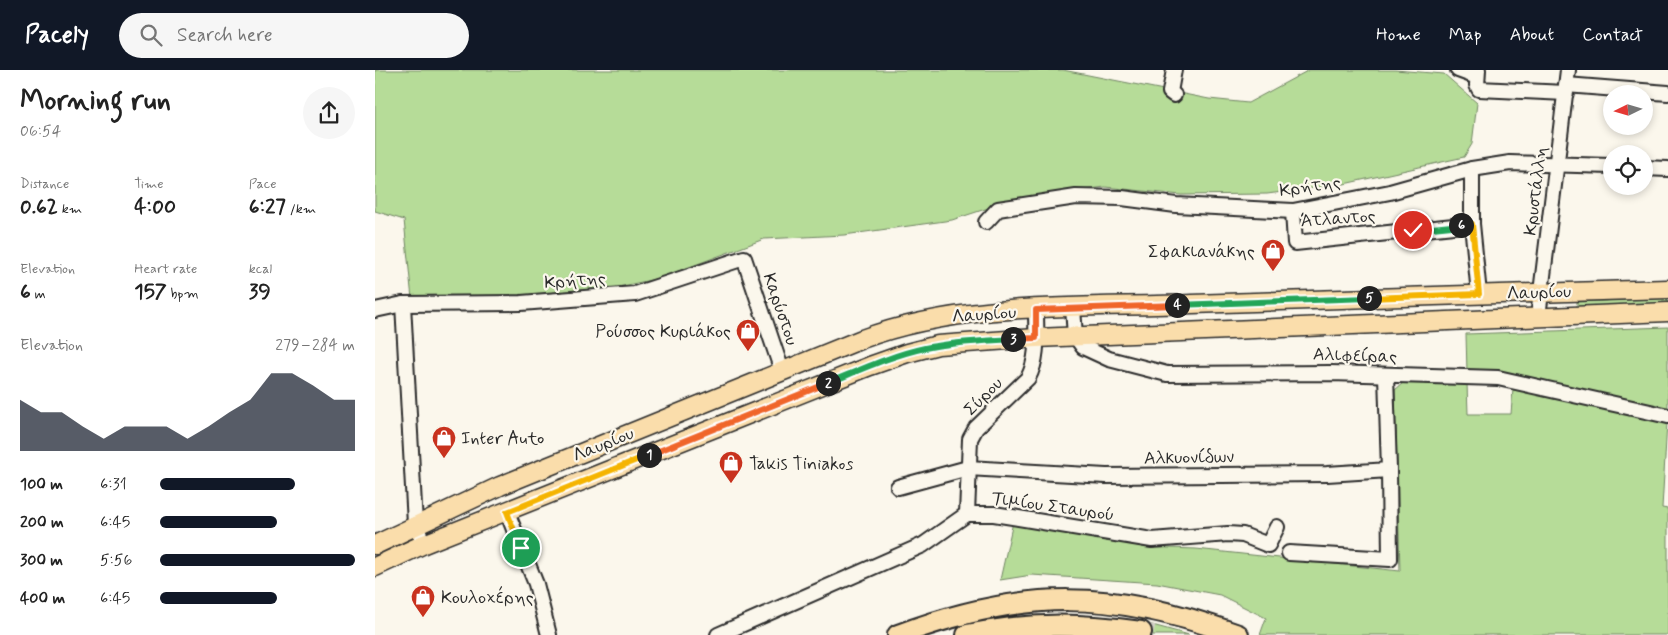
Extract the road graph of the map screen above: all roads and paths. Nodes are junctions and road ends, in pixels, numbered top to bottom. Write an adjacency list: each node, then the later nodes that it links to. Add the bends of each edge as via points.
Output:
1 (1174, 70): 6 (street)
2 (1459, 70): 4 (street)
3 (1568, 70): 5 (street, Κρυστάλλη)
4 (1477, 74): 5 (street, via 1479,90)
5 (1566, 89): 7 (street); 8 (street, Κρυστάλλη)
6 (1172, 93)
7 (1668, 94)
8 (1557, 164): 9 (street, Κρήτης); 11 (street, Κρήτης, via 1511,164); 18 (street, Κρυστάλλη)
9 (1603, 166)
10 (1653, 168): 12 (street)
11 (1472, 169): 13 (street, Κρήτης, via 1390,192); 15 (street)
12 (1668, 169)
13 (1293, 211): 14 (street, Κρήτης, via 1076,197 998,209); 15 (street, Άτλαντος, via 1295,243)
14 (986, 222)
15 (1472, 224): 19 (street)
16 (744, 258): 20 (street, Κρήτης, via 635,294 521,303); 28 (street, Καρύστου)
17 (1668, 289): 18 (main road, Λαυρίου)
18 (1541, 292): 19 (main road, Λαυρίου); 25 (street, Κρυστάλλη)
19 (1479, 294): 21 (main road, Λαυρίου)
20 (403, 304): 22 (street, Κρήτης); 36 (street)
21 (1073, 308): 23 (main road, Λαυρίου); 26 (street)
22 (375, 310)
23 (1036, 310): 27 (street, Σύρου); 28 (main road, Λαυρίου, via 946,316 917,322 862,339)
24 (1668, 312): 25 (main road, Λαυρίου)
25 (1538, 316): 26 (main road, Λαυρίου)
26 (1075, 336): 27 (main road, Λαυρίου); 29 (street, Αλιφείρας, via 1083,346 1109,359 1167,374 1312,372)
27 (1036, 338): 31 (street, Σύρου, via 1034,365 1028,378 976,428 970,439); 34 (main road, Λαυρίου, via 947,344 907,353)
28 (782, 371): 36 (main road, Λαυρίου)
29 (1386, 376): 30 (street, Αλιφείρας, via 1505,380); 32 (street)
30 (1668, 416)
31 (968, 468): 32 (street, Αλκυονίδων, via 1106,476 1327,474); 33 (street, Αλκυονίδων); 35 (street, Σύρου)
32 (1389, 470): 40 (street, via 1390,559)
33 (898, 487)
34 (507, 512): 38 (main road, Λαυρίου); 43 (street, via 536,584)
35 (967, 514): 37 (street, Τιμίου Σταυρού, via 994,514 1153,540 1227,534 1268,545); 44 (street, Τιμίου Σταυρού, via 923,544)
36 (415, 524): 38 (street); 39 (main road, Λαυρίου)
37 (1277, 527)
38 (423, 544): 41 (main road, Λαυρίου)
39 (375, 545)
40 (1289, 553)
41 (375, 567)
42 (1141, 632): 46 (highway, via 1091,625 1049,624 1000,628)
43 (549, 635)
44 (718, 635)
45 (898, 635): 47 (highway, via 973,611 1054,599 1153,608)
46 (967, 635)
47 (1238, 635)

